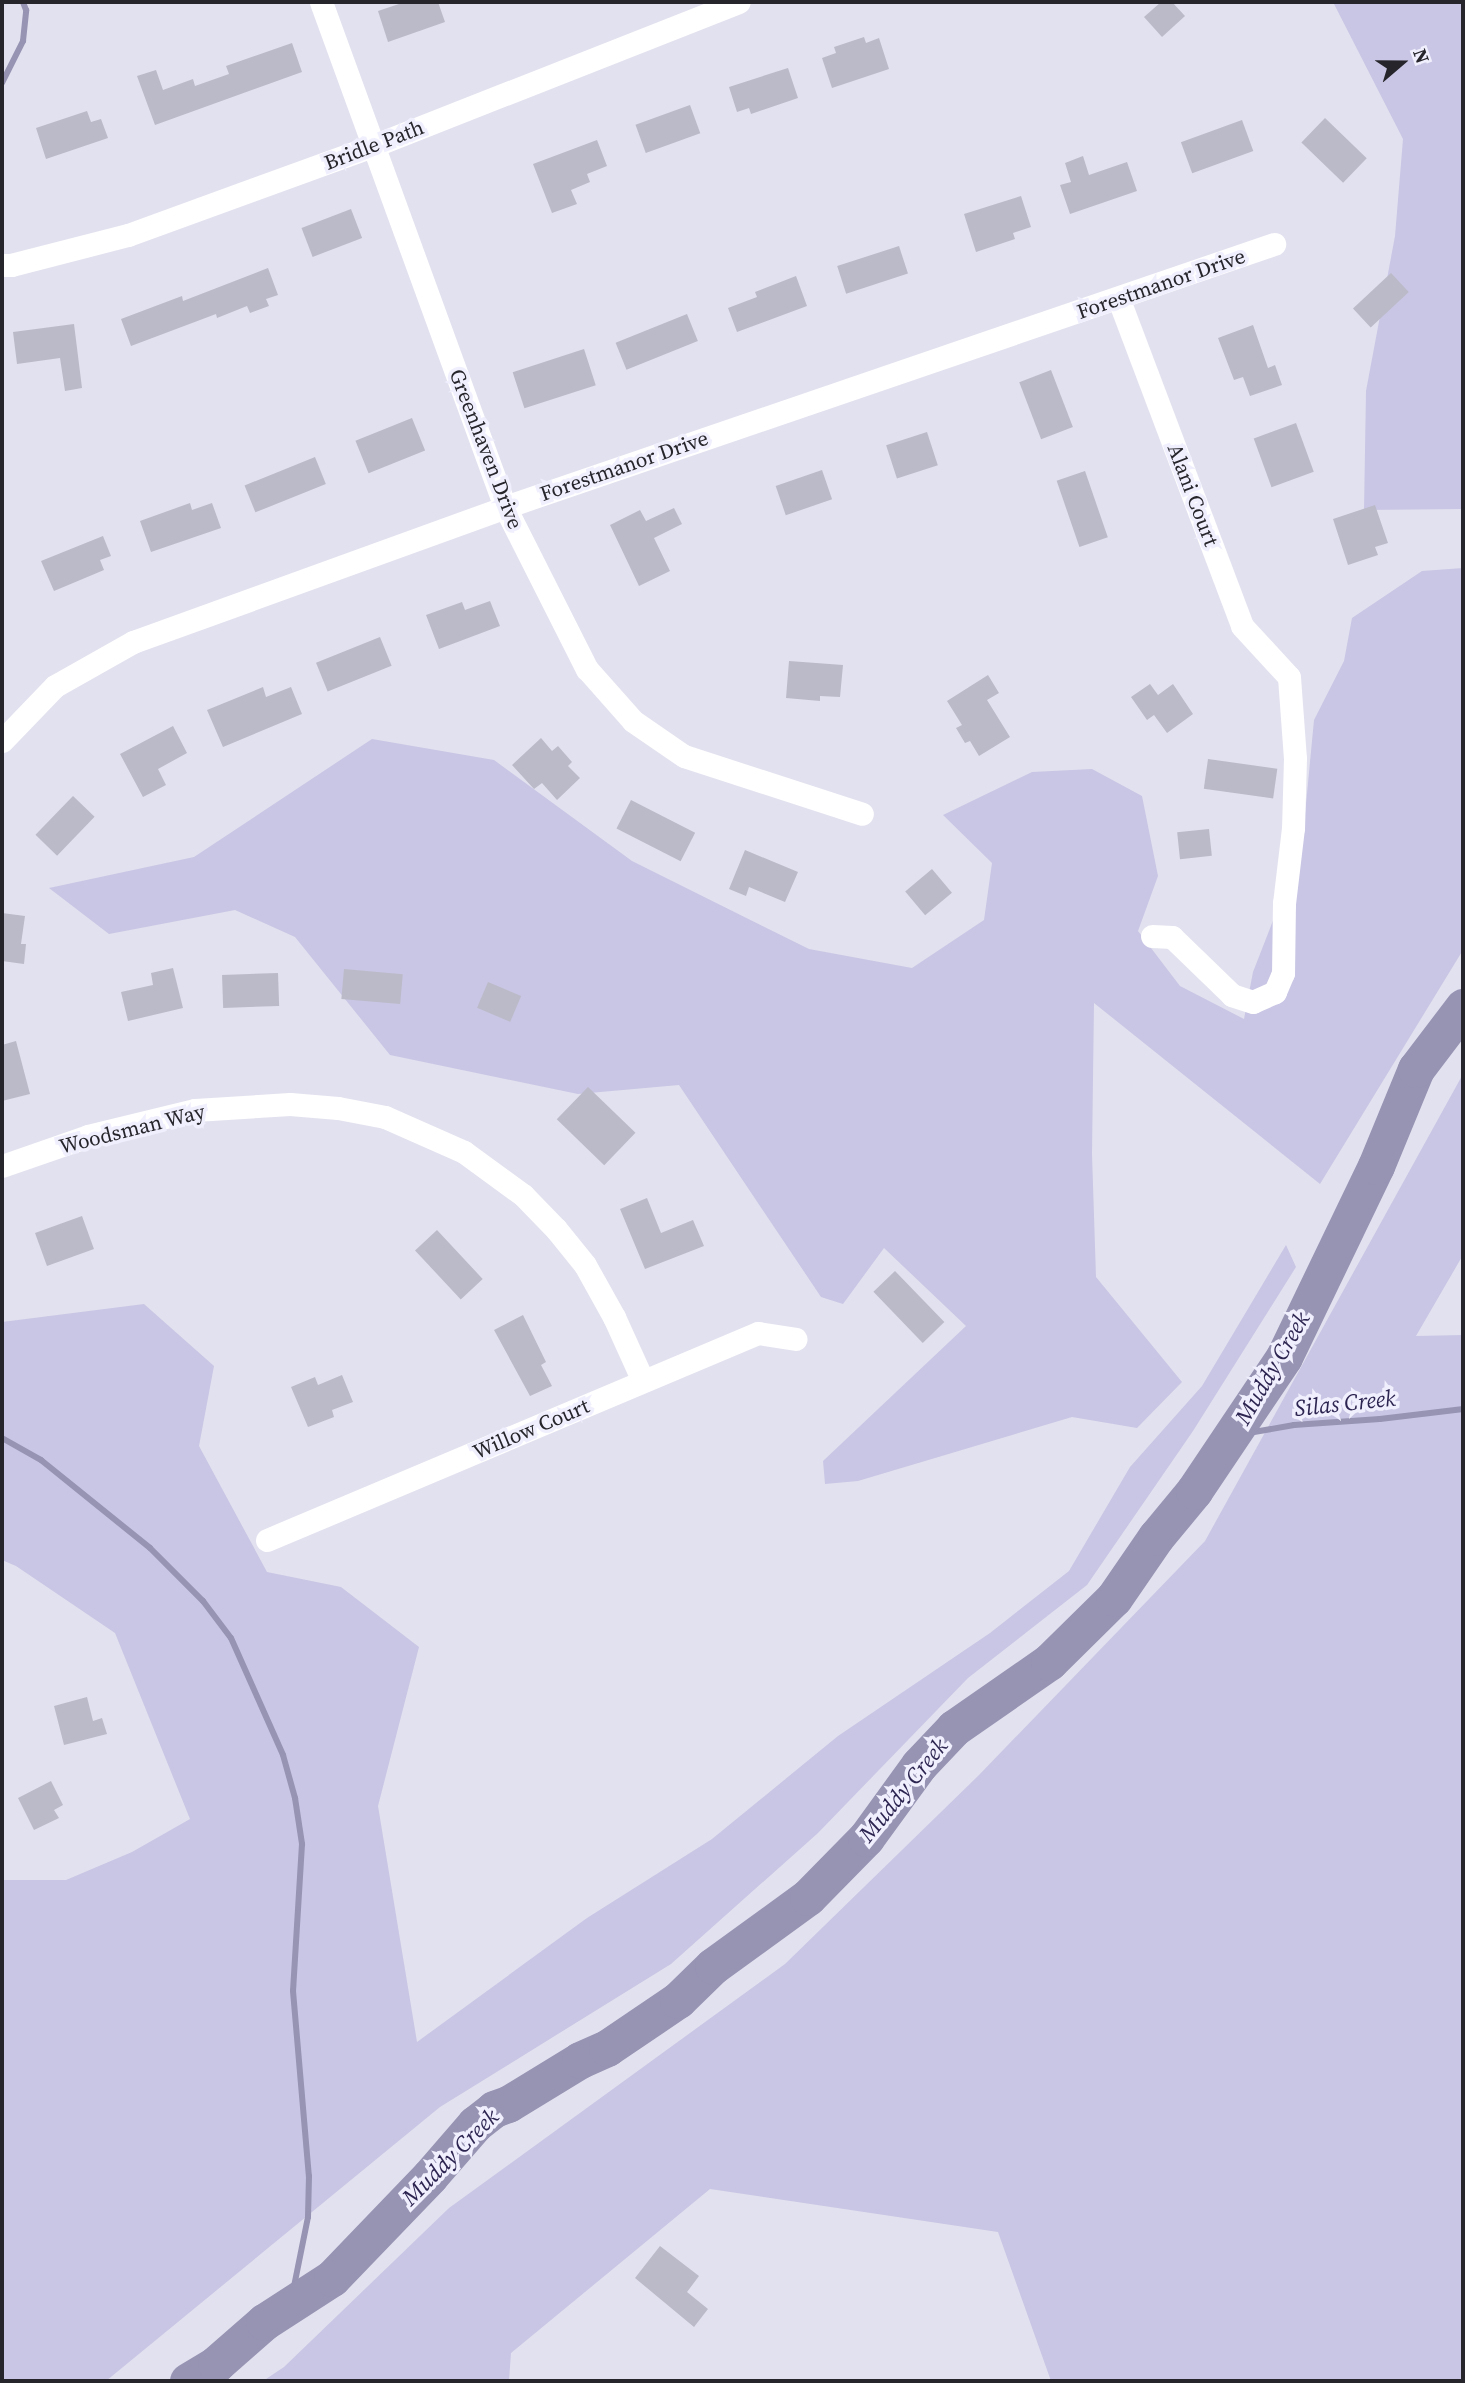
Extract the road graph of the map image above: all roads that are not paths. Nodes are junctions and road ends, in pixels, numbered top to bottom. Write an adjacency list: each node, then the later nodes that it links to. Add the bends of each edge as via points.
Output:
1 (321, 2): 3 (street, Greenhaven Drive)
2 (739, 2): 3 (street, Bridle Path)
3 (373, 146): 5 (street, Bridle Path, via 128,235); 7 (street, Greenhaven Drive)
4 (1274, 244): 6 (street, Forestmanor Drive)
5 (2, 265)
6 (1119, 300): 7 (street, Forestmanor Drive); 10 (street, Alani Court, via 1242,626 1289,677 1295,777 1283,973 1275,992 1253,1002 1232,995 1172,937)
7 (505, 506): 8 (street, Forestmanor Drive, via 133,642 55,686); 9 (street, Greenhaven Drive, via 587,669 633,721 684,756)
8 (2, 741)
9 (862, 814)
10 (1152, 936)
11 (2, 1166): 13 (street, Woodsman Way, via 88,1136 195,1110 290,1104 385,1117 464,1152 523,1195 548,1220 585,1265)
12 (796, 1339): 13 (street, Willow Court, via 758,1333)
13 (643, 1381): 14 (street, Willow Court)
14 (267, 1540)

